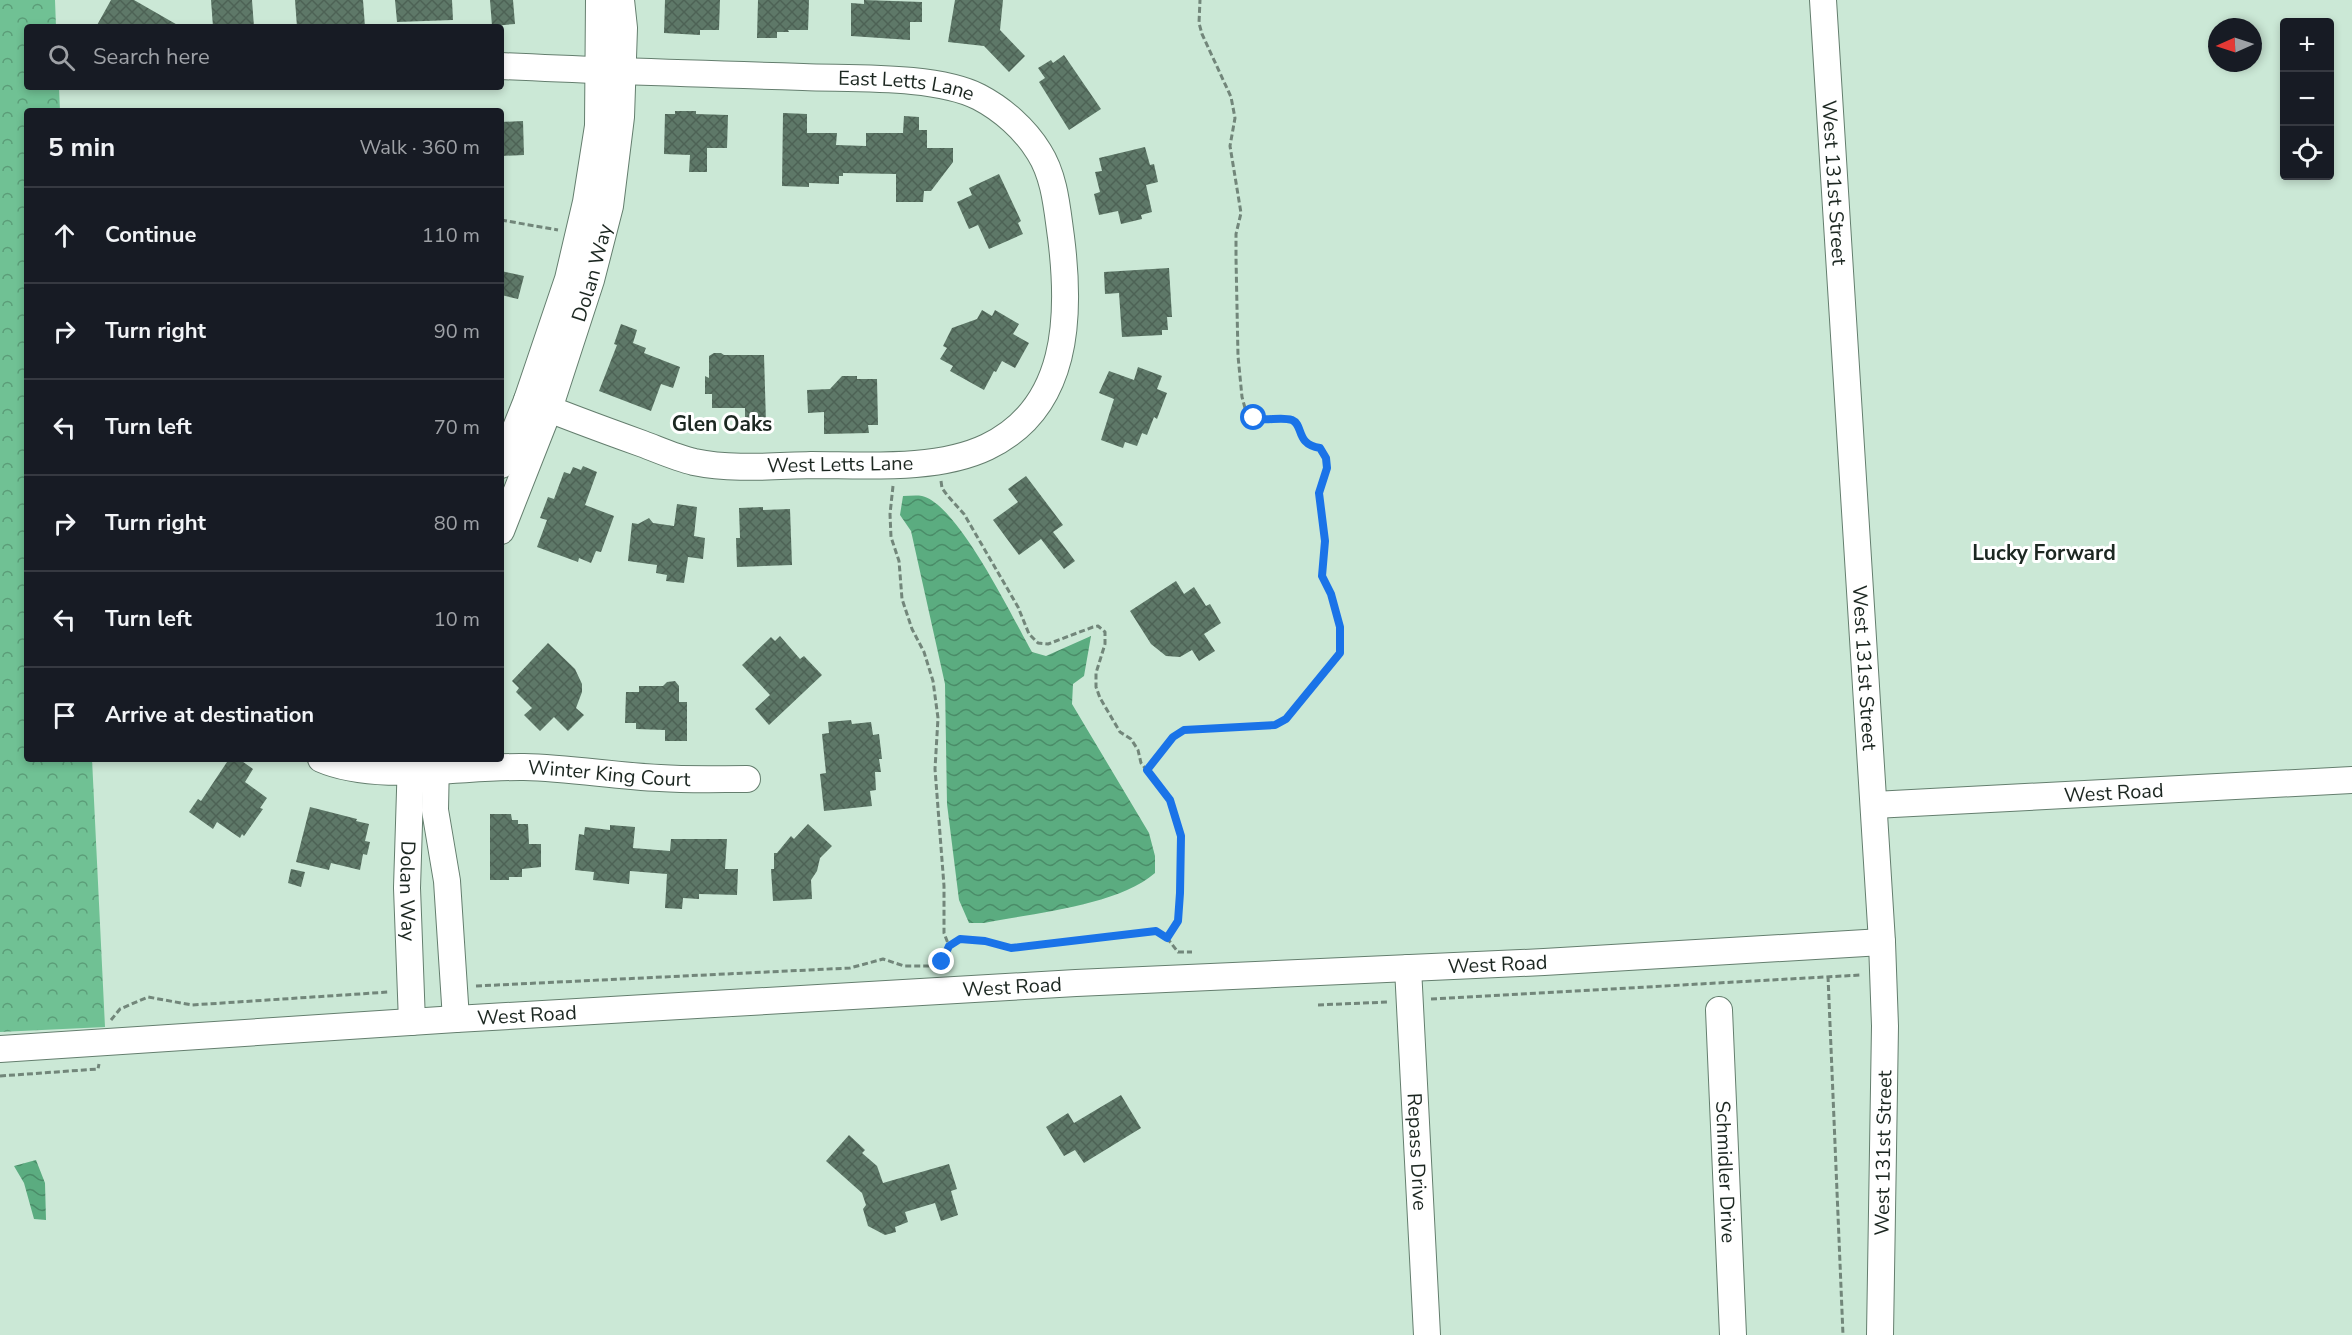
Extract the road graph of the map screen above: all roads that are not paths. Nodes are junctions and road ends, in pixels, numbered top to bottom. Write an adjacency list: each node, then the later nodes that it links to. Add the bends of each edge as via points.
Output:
1 (599, 0): 5 (street, Dolan Way)
2 (621, 0): 5 (street, Dolan Way, via 624,28)
3 (1823, 0): 14 (street, West 131st Street)
4 (504, 66): 5 (street, East Letts Lane)
5 (611, 71): 6 (street, East Letts Lane, via 877,80 943,85 978,97 1011,118 1040,153 1055,191); 7 (street, Dolan Way, via 586,202)
6 (1066, 302): 7 (street, West Letts Lane, via 1062,346 1045,395 1032,415 987,447 946,460 740,466 693,462)
7 (538, 405): 8 (street, Dolan Way); 9 (street, Dolan Way)
8 (504, 460)
9 (504, 521)
10 (328, 762): 11 (street, Winter King Court, via 376,771)
11 (423, 765): 12 (street, Winter King Court); 18 (street, Dolan Way, via 447,881); 19 (street, Dolan Way, via 407,888)
12 (747, 779)
13 (2352, 780): 14 (street, West Road)
14 (1874, 805): 15 (street, West 131st Street)
15 (1882, 942): 16 (street, West Road); 23 (street, West 131st Street, via 1885,1026)
16 (1408, 968): 18 (street, West Road); 21 (street, Repass Drive)
17 (1719, 1010): 22 (street, Schmidler Drive)
18 (456, 1019): 19 (street, West Road)
19 (412, 1022): 20 (street, West Road)
20 (0, 1049)
21 (1427, 1335)
22 (1733, 1335)
23 (1880, 1335)

